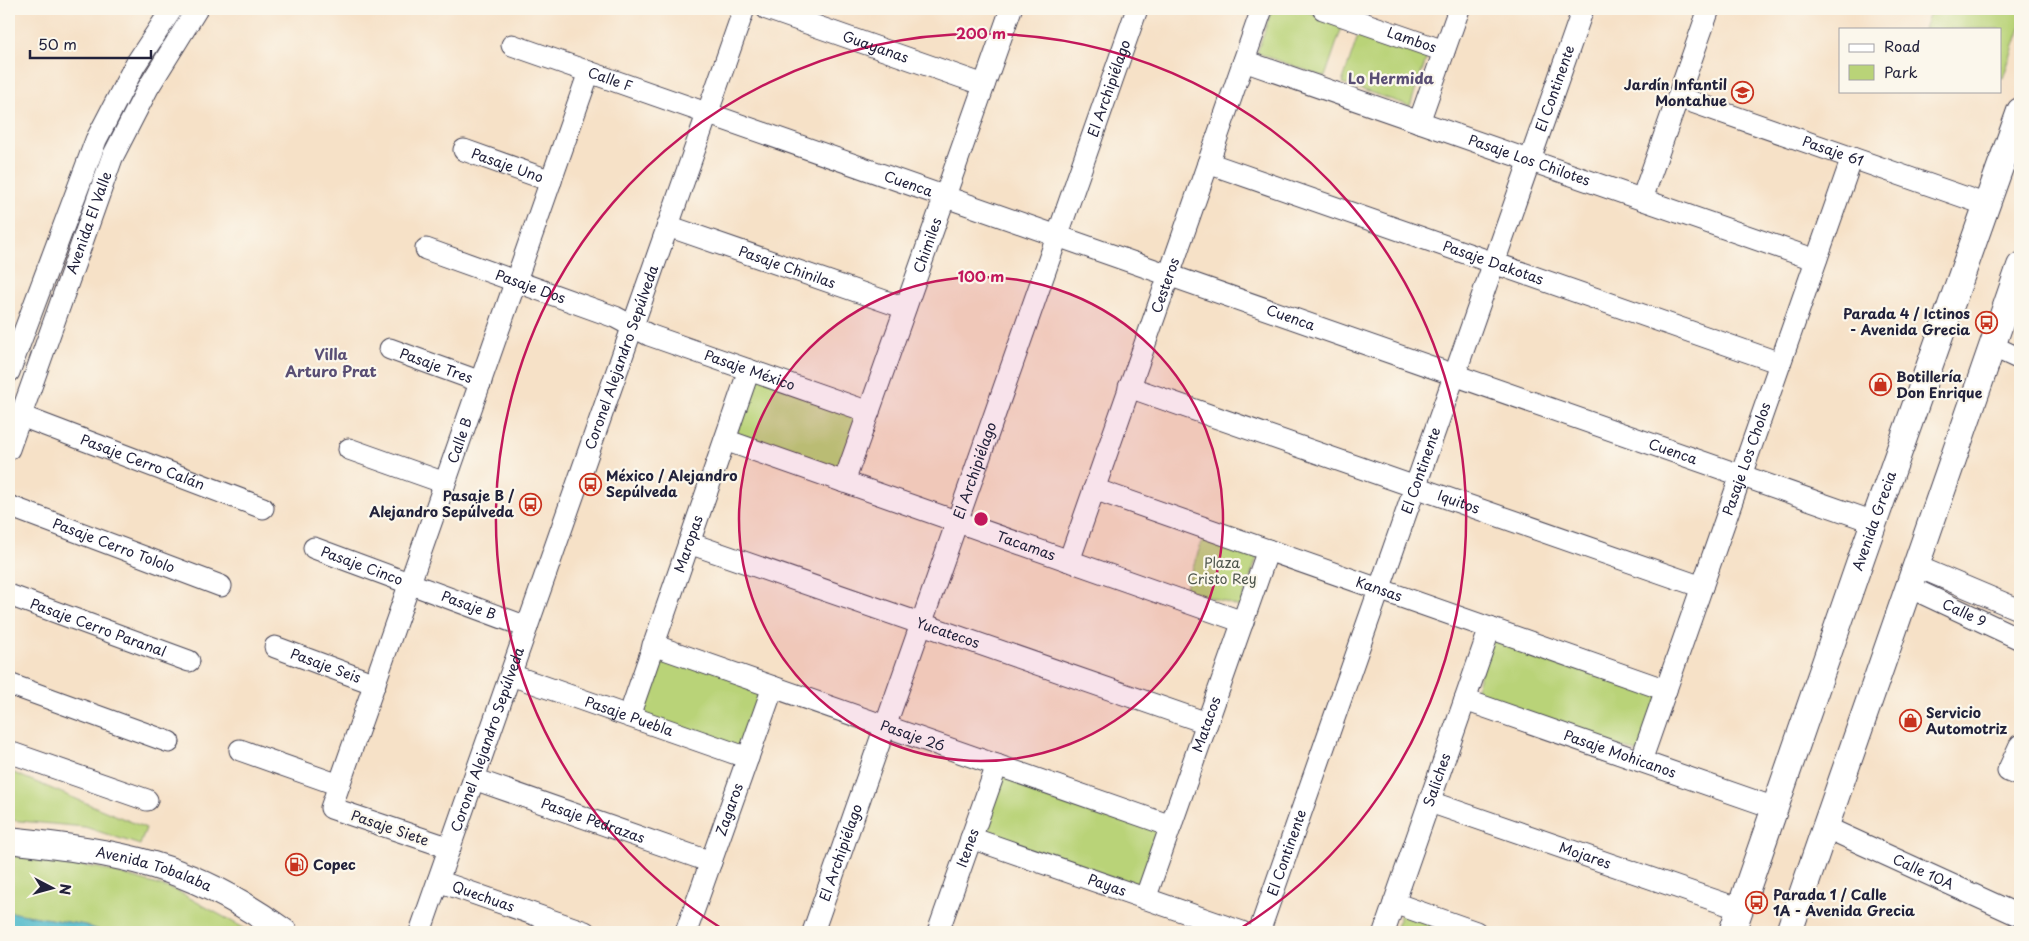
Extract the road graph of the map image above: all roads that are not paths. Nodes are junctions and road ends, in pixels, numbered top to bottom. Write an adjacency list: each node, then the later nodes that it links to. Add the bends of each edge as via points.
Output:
1 (172, 9): 39 (street, Avenida El Valle, via 135,65 96,140)
2 (198, 9): 42 (street, Avenida El Valle, via 148,88 112,158)
3 (744, 9): 19 (street, Coronel Alejandro Sepúlveda)
4 (767, 9): 16 (street, Guayanas)
5 (1011, 9): 16 (street, Chimiles)
6 (1137, 9): 30 (street, El Archipiélago)
7 (1262, 9): 14 (street, Cesteros)
8 (1323, 9): 13 (street, Lambos)
9 (1459, 9): 13 (street)
10 (1583, 9): 23 (street, El Continente)
11 (1709, 9): 17 (street)
12 (512, 45): 15 (street, Calle F)
13 (1444, 51): 20 (street)
14 (1244, 61): 20 (street, Pasaje Los Chilotes); 24 (street, Cesteros)
15 (589, 72): 19 (street, Calle F); 25 (street, Calle B)
16 (984, 85): 26 (street, Chimiles)
17 (1678, 97): 22 (street, Pasaje 61); 27 (street)
18 (2020, 111): 28 (main road, Avenida Grecia)
19 (707, 114): 26 (street, Cuenca); 29 (street, Coronel Alejandro Sepúlveda)
20 (1419, 122): 23 (street, Pasaje Los Chilotes)
21 (464, 150): 25 (street, Pasaje Uno)
22 (1852, 158): 28 (street, Pasaje 61); 32 (street, Pasaje Los Cholos)
23 (1530, 160): 27 (street, Pasaje Los Chilotes); 33 (street, El Continente)
24 (1208, 163): 33 (street, Pasaje Dakotas); 35 (street, Cesteros)
25 (551, 181): 36 (street, Calle B)
26 (944, 196): 30 (street, Cuenca); 37 (street, Chimiles)
27 (1642, 199): 32 (street, Pasaje Los Chilotes)
28 (1987, 205): 63 (main road, Avenida Grecia)
29 (668, 226): 37 (street, Pasaje Chinilas); 38 (street, Coronel Alejandro Sepúlveda)
30 (1058, 236): 35 (street, Cuenca); 62 (street, El Archipiélago)
31 (426, 249): 36 (street, Pasaje Dos)
32 (1816, 260): 44 (street, Pasaje Los Cholos)
33 (1494, 263): 44 (street, Pasaje Dakotas); 47 (street, El Continente)
34 (2020, 266): 40 (main road)
35 (1169, 275): 47 (street, Cuenca); 49 (street, Cesteros)
36 (516, 282): 38 (street, Pasaje Dos); 48 (street, Calle B)
37 (906, 308): 50 (street, Chimiles)
38 (633, 326): 45 (street, Pasaje México, via 649,335); 77 (street, Coronel Alejandro Sepúlveda)
39 (13, 346): 42 (street); 46 (street, Avenida El Valle)
40 (1992, 346): 43 (street); 68 (main road)
41 (390, 349): 48 (street, Pasaje Tres)
42 (43, 357): 51 (street, Avenida El Valle)
43 (2020, 359)
44 (1780, 363): 55 (street, Pasaje Los Cholos)
45 (749, 370): 50 (street, Pasaje México); 52 (street, Maropas)
46 (9, 372)
47 (1454, 375): 55 (street, Cuenca); 58 (street, El Continente)
48 (481, 382): 57 (street, Calle B)
49 (1130, 386): 58 (street, Iquitos); 59 (street, Cesteros)
50 (869, 412): 56 (street, Chimiles)
51 (21, 416): 53 (street, Avenida El Valle); 61 (street, Pasaje Cerro Calán)
52 (724, 440): 56 (street, Tacamas); 64 (street, Maropas)
53 (9, 449)
54 (349, 449): 57 (street)
55 (1741, 475): 63 (street, Cuenca); 71 (street, Pasaje Los Cholos)
56 (844, 482): 62 (street, Tacamas)
57 (445, 483): 69 (street, Calle B)
58 (1415, 487): 71 (street, Iquitos); 72 (street, El Continente)
59 (1094, 489): 66 (street, Kansas); 67 (street, Cesteros)
60 (9, 506): 70 (street, Pasaje Cerro Tololo)
61 (263, 508)
62 (957, 522): 67 (street, Tacamas); 76 (street, El Archipiélago)
63 (1874, 522): 105 (main road, Avenida Grecia)
64 (689, 542): 76 (street, Yucatecos); 80 (street, Maropas)
65 (314, 548): 69 (street, Pasaje Cinco)
66 (1268, 550): 72 (street, Kansas); 75 (street, Matacos)
67 (1069, 561): 75 (street, Tacamas)
68 (1912, 576): 74 (street, Calle 9); 79 (street, Calle 9); 107 (main road)
69 (410, 583): 77 (street, Pasaje B); 85 (street, Calle B)
70 (221, 586)
71 (1702, 587): 87 (street, Pasaje Los Cholos)
72 (1379, 589): 78 (street, Kansas); 124 (street, El Continente)
73 (9, 595): 82 (street, Pasaje Cerro Paranal)
74 (2020, 610)
75 (1243, 622): 90 (street, Matacos)
76 (921, 623): 90 (street, Yucatecos); 91 (street, El Archipiélago)
77 (527, 627): 83 (street, Coronel Alejandro Sepúlveda)
78 (1490, 628): 87 (street, Kansas); 88 (street, Saliches)
79 (2020, 639)
80 (653, 645): 86 (street, Pasaje 26); 89 (street, Maropas)
81 (275, 647): 85 (street, Pasaje Seis)
82 (189, 660)
83 (511, 675): 89 (street, Pasaje Puebla); 100 (street, Coronel Alejandro Sepúlveda)
84 (9, 684): 92 (street)
85 (375, 684): 101 (street, Calle B)
86 (773, 687): 91 (street, Pasaje 26); 96 (street, Zagaros)
87 (1666, 690): 97 (street, Pasaje Los Cholos)
88 (1465, 700): 97 (street, Pasaje Mohicanos); 103 (street, Saliches)
89 (628, 716): 96 (street, Pasaje Puebla)
90 (1207, 723): 106 (street, Matacos)
91 (885, 726): 98 (street, Pasaje 26); 121 (street, El Archipiélago)
92 (170, 742)
93 (2020, 745): 99 (street)
94 (240, 750): 101 (street)
95 (9, 752): 102 (street)
96 (748, 758): 111 (street, Zagaros)
97 (1641, 761): 105 (street, Pasaje Mohicanos)
98 (997, 765): 106 (street, Pasaje 26); 108 (street, Itenes)
99 (2014, 773)
100 (474, 779): 110 (street, Coronel Alejandro Sepúlveda); 111 (street, Pasaje Pedrazas)
101 (339, 785): 104 (street, Calle B)
102 (147, 800)
103 (1430, 802): 114 (street, Saliches); 116 (street, Mojares)
104 (331, 808): 110 (street, Pasaje Siete)
105 (1774, 808): 116 (main road, Avenida Grecia)
106 (1171, 826): 113 (street, Matacos)
107 (1826, 827): 115 (street, Calle 10A); 127 (main road)
108 (971, 838): 113 (street, Payas); 122 (street, Itenes)
109 (9, 840): 117 (main road, Avenida Tobalaba, via 93,850 164,867 244,904)
110 (450, 848): 112 (street, Coronel Alejandro Sepúlveda)
111 (711, 862): 120 (street, Zagaros)
112 (438, 881): 118 (street, Coronel Alejandro Sepúlveda); 119 (street, Quechuas)
113 (1145, 898): 123 (street, Payas)
114 (1394, 904): 125 (street, Saliches); 126 (street)
115 (2020, 916)
116 (1736, 921)
117 (284, 932)
118 (420, 932)
119 (585, 932)
120 (686, 932)
121 (813, 932)
122 (938, 932)
123 (1242, 932)
124 (1259, 932)
125 (1384, 932)
126 (1476, 932)
127 (1789, 932)

